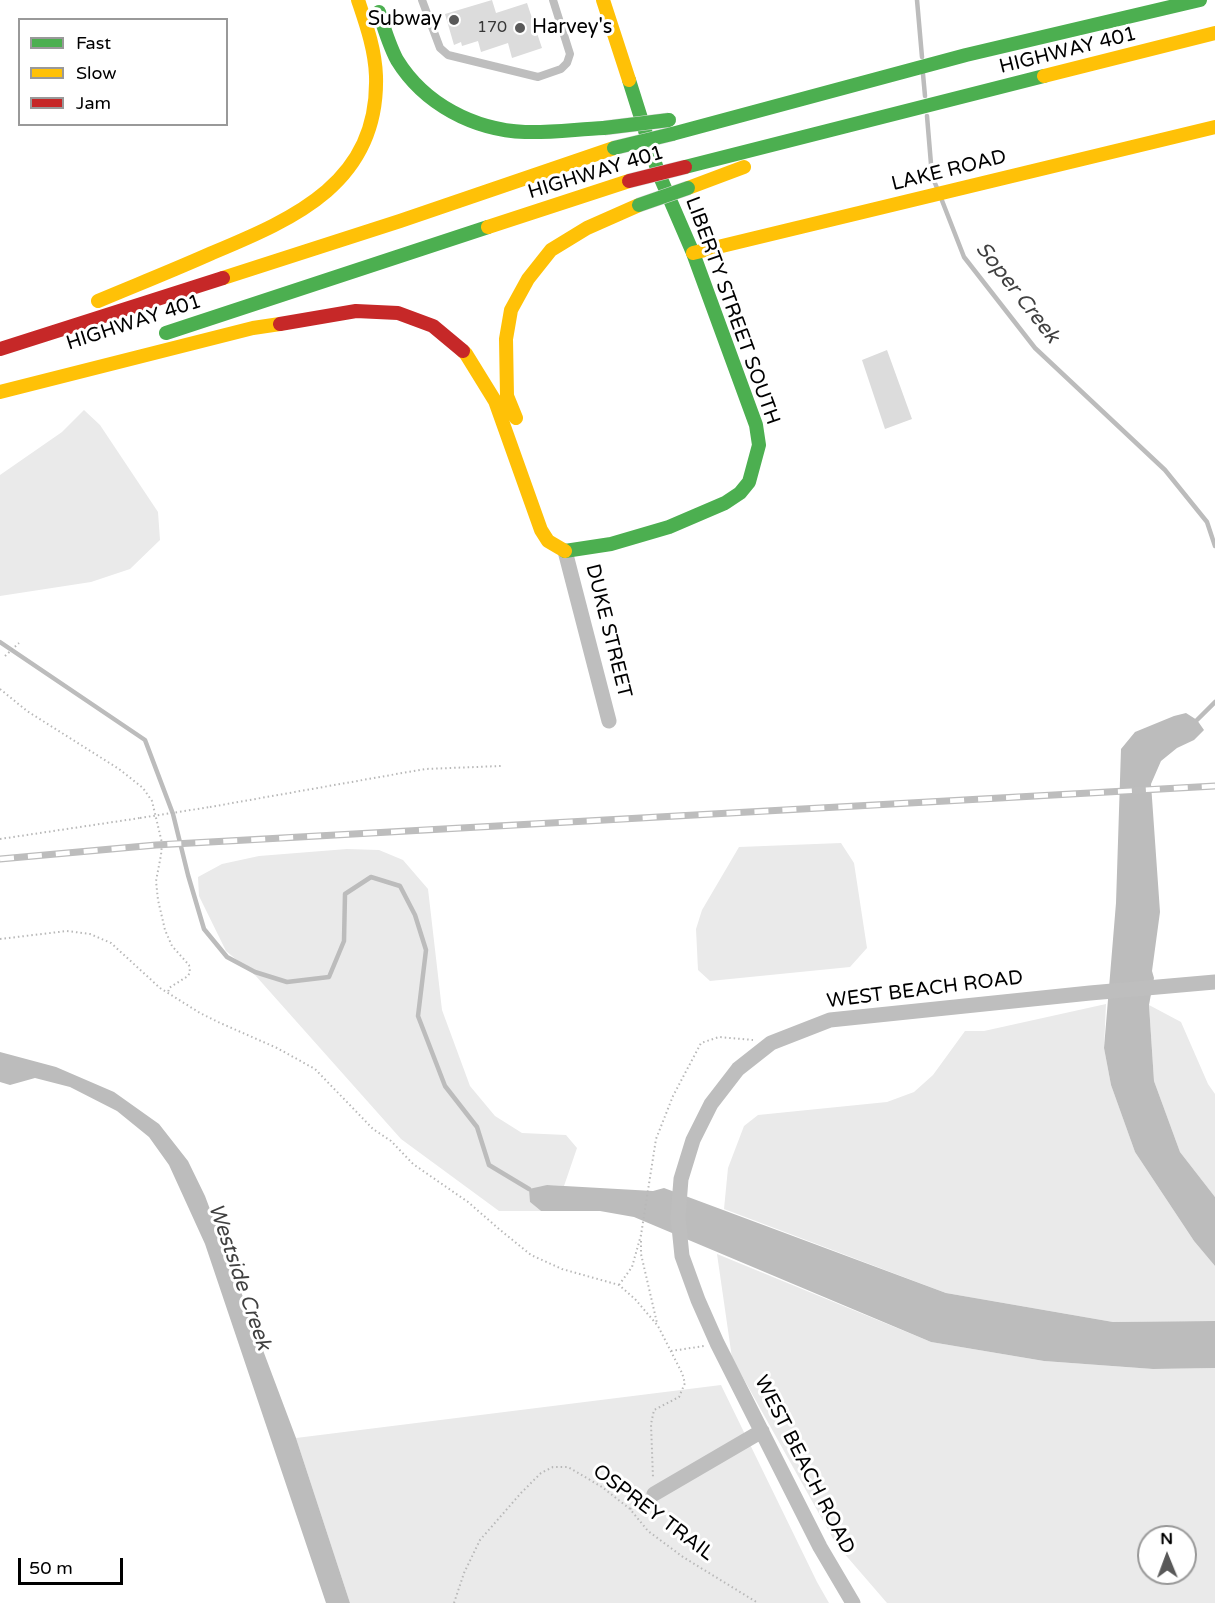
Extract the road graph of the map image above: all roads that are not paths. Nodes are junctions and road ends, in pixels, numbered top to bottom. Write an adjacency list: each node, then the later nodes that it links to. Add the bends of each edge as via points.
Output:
1 (358, 0): 15 (main road, via 375,60 375,105 362,148 336,185 300,213 267,231)
2 (375, 0): 10 (main road, bridge, via 396,57 408,75 439,105 477,124 524,132 604,128)
3 (422, 0): 4 (lane, via 440,48 448,55 538,77 561,69 570,54)
4 (553, 0)
5 (603, 0): 13 (main road, LIBERTY STREET SOUTH, via 658,172)
6 (1200, 0): 8 (main road, HIGHWAY 401)
7 (1215, 33): 11 (main road, HIGHWAY 401)
8 (902, 72): 9 (main road, via 854,75); 17 (main road, HIGHWAY 401, bridge, via 614,148)
9 (727, 105)
10 (675, 118)
11 (878, 118): 14 (main road, HIGHWAY 401, bridge, via 629,181); 19 (main road, bridge, via 639,205 587,228 551,250 528,279 511,310 506,339 507,396)
12 (1215, 127): 13 (main road, LAKE ROAD)
13 (693, 253): 21 (main road, LIBERTY STREET SOUTH, via 756,425 759,445 750,482 725,503 669,527 611,544)
14 (159, 336)
15 (0, 342)
16 (125, 347): 18 (main road, HIGHWAY 401)
17 (0, 349)
18 (0, 390): 21 (main road, via 253,328 356,311 398,313 433,326 466,354 495,401 541,531 548,541)
19 (519, 429)
20 (557, 529): 21 (main road)
21 (566, 551): 22 (street, DUKE STREET)
22 (609, 722)
23 (1215, 982): 24 (street, WEST BEACH ROAD, via 830,1020 771,1043 738,1069 711,1104 693,1140 681,1179 678,1217 682,1256 698,1300)
24 (762, 1431): 25 (street); 26 (street, WEST BEACH ROAD)
25 (654, 1494)
26 (853, 1603)

